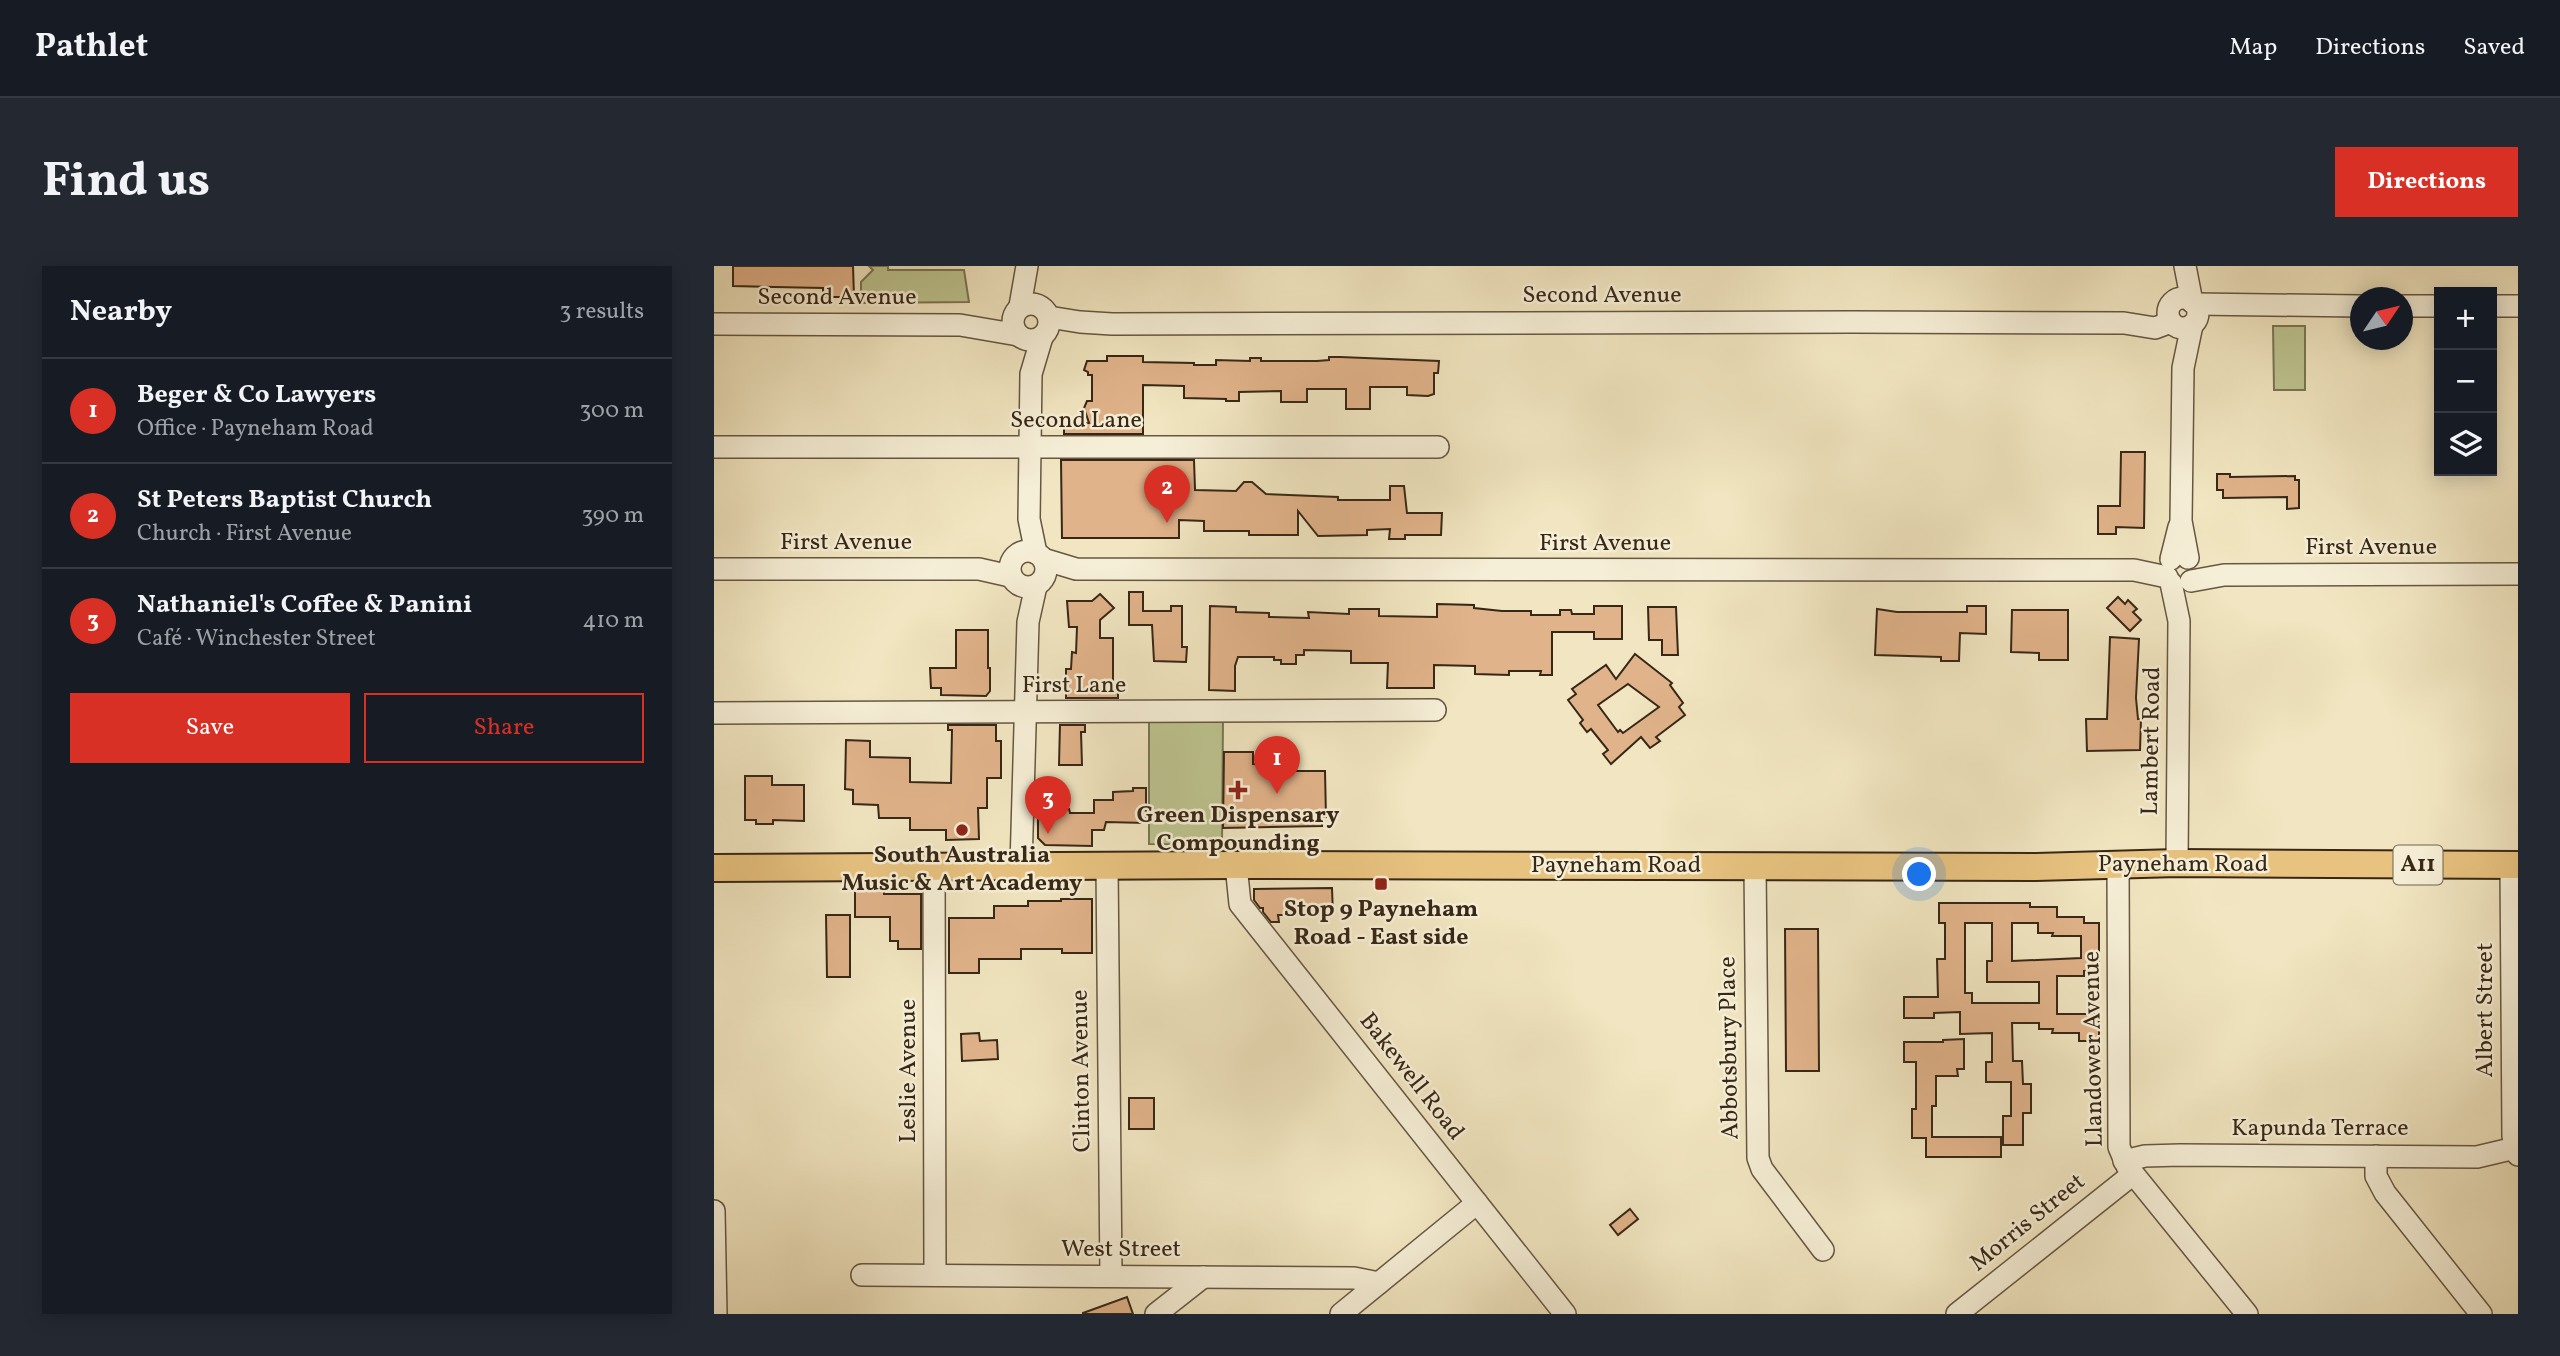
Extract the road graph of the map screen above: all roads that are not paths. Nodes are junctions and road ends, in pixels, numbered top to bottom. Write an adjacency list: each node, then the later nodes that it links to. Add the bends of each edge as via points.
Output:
1 (1027, 266): 10 (street)
2 (1033, 266): 10 (street)
3 (2184, 266): 9 (street, Lambert Road)
4 (2350, 306): 9 (street, Second Avenue, via 2231,306)
5 (2413, 306): 6 (street)
6 (2434, 306)
7 (2497, 306): 8 (street)
8 (2518, 306)
9 (2183, 313): 10 (street, Second Avenue, via 2124,323 1080,323); 20 (street, Lambert Road)
10 (1036, 317): 12 (street, Second Avenue); 13 (street, Second Avenue, via 1028,340); 13 (street, via 1012,321); 14 (street)
11 (714, 324): 12 (street, Second Avenue)
12 (960, 325): 13 (street, Second Avenue)
13 (1019, 335): 14 (street)
14 (1031, 374): 16 (street)
15 (714, 447): 16 (street, Second Lane)
16 (1030, 447): 17 (street, Second Lane); 19 (street)
17 (1438, 447)
18 (714, 569): 19 (street, First Avenue)
19 (1027, 569): 20 (street, First Avenue); 24 (street)
20 (2180, 571): 21 (street, First Avenue, via 2224,575); 25 (street, Lambert Road)
21 (2518, 574)
22 (1435, 710): 24 (street, First Lane)
23 (714, 713): 24 (street, First Lane)
24 (1025, 713): 30 (street)
25 (2177, 863): 26 (main road, Payneham Road / A11); 28 (main road, Payneham Road / A11)
26 (2118, 864): 32 (main road, Payneham Road / A11); 36 (street, Llandower Avenue, via 2119,1147)
27 (1236, 865): 31 (main road, Payneham Road / A11); 32 (main road, Payneham Road / A11); 37 (street, Bakewell Road, via 1240,904)
28 (2515, 865): 34 (street, Albert Street)
29 (934, 866): 30 (main road, Payneham Road / A11); 33 (main road, Payneham Road / A11); 41 (street, Leslie Avenue)
30 (1021, 866): 31 (main road, Payneham Road / A11)
31 (1107, 866): 42 (street, Clinton Avenue)
32 (1755, 866): 39 (street, Abbotsbury Place, via 1758,1158)
33 (714, 867)
34 (2516, 1151): 35 (street, Kapunda Terrace, via 2477,1157)
35 (2376, 1156): 36 (street, Kapunda Terrace, via 2145,1156); 51 (street, via 2376,1176 2385,1193)
36 (2129, 1168): 49 (street, Morris Street); 50 (street, Llandower Avenue)
37 (1477, 1203): 44 (street); 48 (street, Bakewell Road)
38 (714, 1211): 45 (street)
39 (1823, 1250)
40 (862, 1275): 41 (street, West Street)
41 (935, 1275): 42 (street, West Street)
42 (1111, 1276): 43 (street, West Street)
43 (1203, 1276): 44 (street, West Street, via 1354,1278); 46 (street)
44 (1380, 1283): 47 (street)
45 (716, 1314)
46 (1156, 1314)
47 (1341, 1314)
48 (1565, 1314)
49 (1957, 1314)
50 (2247, 1314)
51 (2481, 1314)

